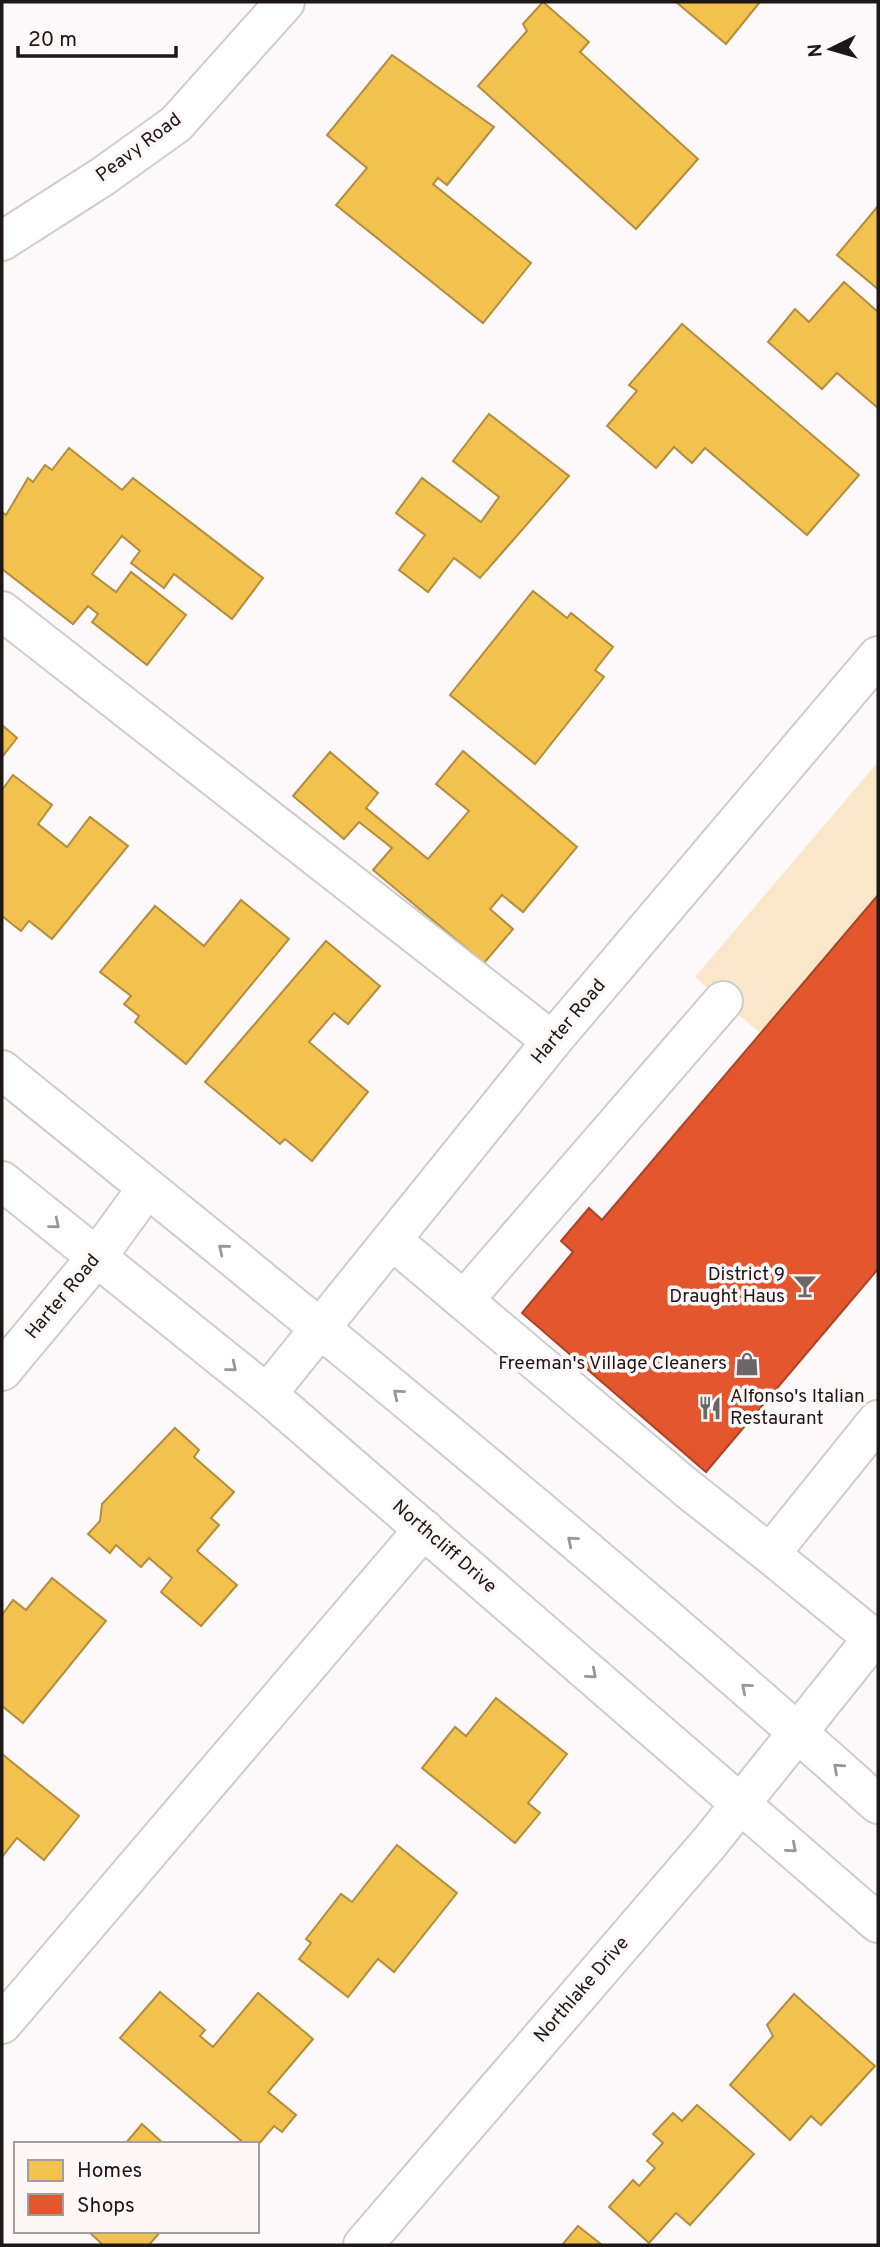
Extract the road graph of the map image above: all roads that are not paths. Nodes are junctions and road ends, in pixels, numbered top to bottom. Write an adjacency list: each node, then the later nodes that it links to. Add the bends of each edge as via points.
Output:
1 (285, 2): 2 (street, Peavy Road, via 176,124)
2 (2, 241)
3 (2, 611): 6 (street)
4 (878, 656): 6 (street, Harter Road)
5 (723, 1001): 12 (street)
6 (552, 1041): 10 (street, Harter Road)
7 (2, 1070): 9 (street)
8 (2, 1181): 11 (street, Northcliff Drive, one-way to 11)
9 (147, 1188): 11 (street, Harter Road); 13 (street, one-way to 9)
10 (393, 1241): 12 (street); 13 (street, Harter Road)
11 (96, 1258): 14 (street, Harter Road); 15 (street, Northcliff Drive, one-way to 15)
12 (464, 1300): 18 (street)
13 (319, 1327): 15 (street, Harter Road); 20 (street, one-way to 13)
14 (2, 1371)
15 (267, 1394): 17 (street, Northcliff Drive)
16 (878, 1420): 18 (street)
17 (424, 1529): 21 (street, Northcliff Drive, one-way to 21); 24 (street)
18 (770, 1554): 19 (street)
19 (875, 1640): 20 (street, Northlake Drive)
20 (798, 1732): 21 (street, Northlake Drive); 22 (street, one-way to 20)
21 (741, 1804): 23 (street, Northcliff Drive, one-way to 23); 25 (street, Northlake Drive)
22 (878, 1804)
23 (878, 1923)
24 (2, 2024)
25 (363, 2245)

